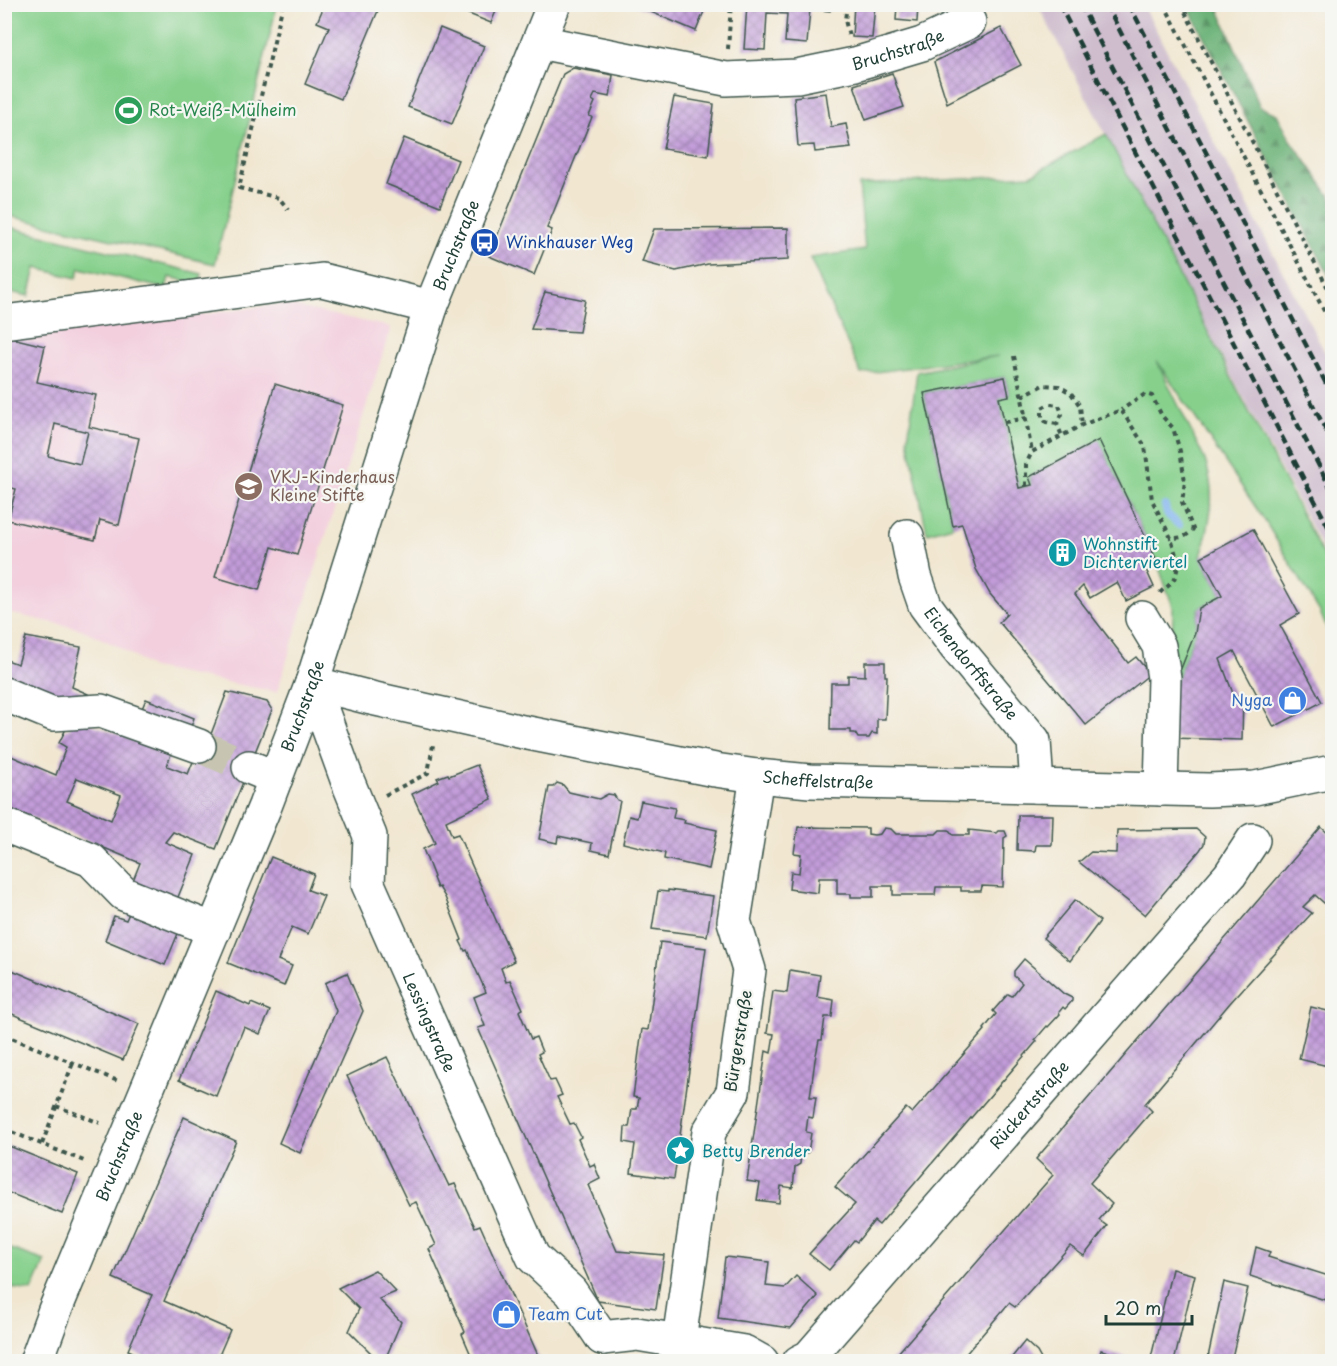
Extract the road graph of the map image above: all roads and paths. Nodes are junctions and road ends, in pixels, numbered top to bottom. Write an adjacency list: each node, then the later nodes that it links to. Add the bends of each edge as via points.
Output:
1 (283, 4): 11 (path, via 239,188 279,198)
2 (554, 4): 9 (street, Bruchstraße)
3 (731, 4): 10 (path)
4 (847, 4): 7 (path)
5 (1164, 4): 15 (path)
6 (1181, 4): 12 (path)
7 (845, 20)
8 (969, 22): 10 (street, Bruchstraße, via 922,44 855,64 797,76)
9 (539, 42): 10 (street, Bruchstraße); 13 (street, Bruchstraße)
10 (726, 79)
11 (288, 209)
12 (1332, 296)
13 (431, 307): 14 (street, via 322,280); 29 (street, Bruchstraße)
14 (4, 322)
15 (1332, 326)
16 (1014, 356): 17 (path)
17 (1022, 396): 19 (path); 22 (path, via 1043,385 1059,387 1071,393 1080,406)
18 (1122, 410): 22 (path); 27 (path, via 1145,446 1152,500); 27 (path, via 1146,394 1152,396 1173,428 1185,481 1182,502 1193,529 1182,538)
19 (1027, 418): 20 (path); 24 (path)
20 (1005, 422)
21 (1057, 424): 21 (path, via 1062,414 1059,405 1042,408 1046,422); 23 (path)
22 (1082, 425): 23 (path)
23 (1062, 436): 24 (path)
24 (1032, 452): 25 (path, via 1026,464)
25 (1026, 486)
26 (907, 536): 35 (street, Eichendorffstraße, via 925,605 1034,741)
27 (1171, 538): 28 (path, via 1178,561 1176,573)
28 (1142, 618): 36 (street, via 1159,646 1164,678)
29 (312, 683): 34 (street, Scheffelstraße, via 523,732); 40 (street, Bruchstraße, via 263,772); 50 (street, Lessingstraße, via 370,836 368,884 533,1257 571,1292)
30 (4, 694): 32 (street, via 53,714 101,711)
31 (433, 745): 37 (path, via 428,773)
32 (199, 746)
33 (1332, 772): 36 (street, Scheffelstraße, via 1255,788)
34 (757, 776): 35 (street, Scheffelstraße, via 810,781); 49 (street, Bürgerstraße, via 734,921 749,970 733,1092 709,1132)
35 (1037, 786): 36 (street, Scheffelstraße)
36 (1161, 789)
37 (388, 794)
38 (7, 826): 40 (street, via 91,860 124,894)
39 (1253, 840): 53 (street, Rückertstraße, via 1230,875 955,1192 809,1357)
40 (214, 930): 43 (street, Bruchstraße)
41 (4, 1035): 42 (path)
42 (73, 1063): 43 (path); 44 (path)
43 (146, 1093): 48 (street, Bruchstraße)
44 (56, 1106): 45 (path); 47 (path)
45 (103, 1124)
46 (4, 1129): 47 (path)
47 (42, 1144): 48 (path)
48 (112, 1173): 51 (street, Bruchstraße)
49 (680, 1340): 50 (street, via 637,1334); 52 (street, via 744,1352)
50 (601, 1350)
51 (36, 1362)
52 (762, 1362)
53 (799, 1362)

